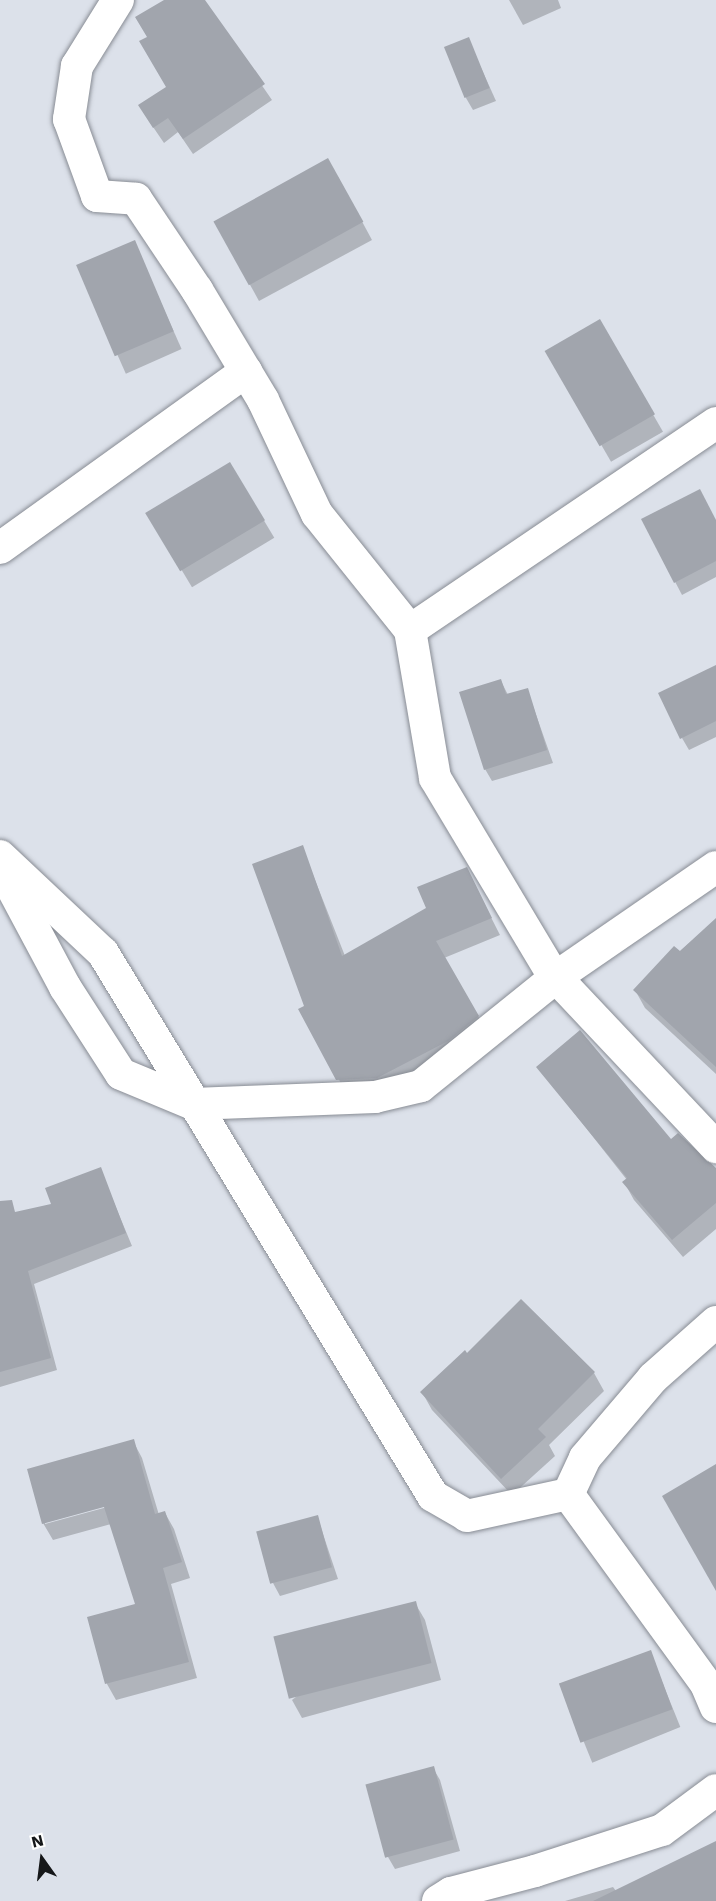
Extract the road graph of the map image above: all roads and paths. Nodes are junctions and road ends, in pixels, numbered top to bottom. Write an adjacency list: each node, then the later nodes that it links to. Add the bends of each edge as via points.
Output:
1 (118, 0): 2 (street, via 77,66 69,119 97,196 136,199)
2 (246, 371): 4 (street); 5 (street, via 317,514)
3 (716, 423): 5 (street)
4 (0, 548)
5 (410, 630): 9 (street, via 435,778)
6 (0, 856): 10 (street, via 103,952)
7 (0, 866): 10 (street, via 65,987 121,1074)
8 (716, 867): 9 (street)
9 (556, 977): 10 (street, via 421,1086 375,1097); 11 (street)
10 (193, 1104): 13 (street, via 433,1496 467,1516)
11 (716, 1147)
12 (716, 1322): 13 (street, via 652,1377 585,1458)
13 (568, 1494): 14 (street, via 706,1684)
14 (716, 1707)
15 (716, 1790): 16 (street, via 662,1830 451,1893)
16 (438, 1901)

